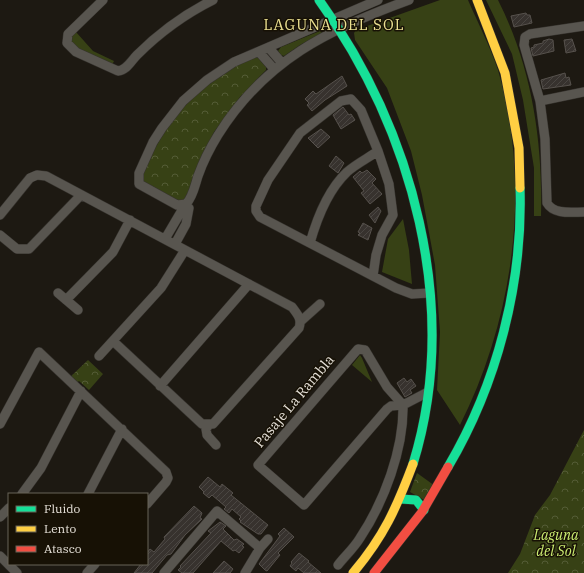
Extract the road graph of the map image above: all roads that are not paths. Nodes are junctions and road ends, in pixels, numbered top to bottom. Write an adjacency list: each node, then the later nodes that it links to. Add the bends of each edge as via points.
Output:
1 (103, 0): 2 (street, via 68,34 67,43 76,52 118,71 124,69 166,29)
2 (212, 0)
3 (319, 0): 7 (street)
4 (378, 0): 7 (street)
5 (409, 0): 9 (street)
6 (477, 0): 50 (street, via 503,63 517,119 522,178 520,247 510,310 490,379 457,453)
7 (333, 19): 9 (street); 10 (street)
8 (584, 26): 15 (street, via 530,34 525,37 524,45)
9 (340, 29): 12 (street, via 302,48); 30 (street, via 375,91 399,149 420,230)
10 (269, 48): 11 (street); 12 (street)
11 (259, 52): 13 (street); 18 (street, via 225,68 190,94 170,116 144,160 138,176 141,186 177,205)
12 (282, 63): 13 (street)
13 (274, 69): 18 (street, via 242,102 222,129 206,158 190,200)
14 (584, 92): 15 (street)
15 (540, 101): 19 (street, via 546,139 547,203 555,210)
16 (378, 151): 25 (street, via 347,172 330,195 317,218); 25 (street, via 361,110 352,99 341,101 300,133 268,180 256,211 260,217); 27 (street, via 389,184 393,215 382,235)
17 (81, 195): 20 (street, via 46,176 37,175 28,181); 21 (street); 22 (street, via 29,249 17,249)
18 (185, 205): 23 (street); 24 (street, via 189,208 187,219)
19 (584, 212)
20 (0, 215)
21 (130, 220): 23 (street); 31 (street, via 113,252)
22 (0, 235)
23 (164, 239): 24 (street)
24 (175, 244): 26 (street)
25 (310, 244): 27 (street)
26 (185, 250): 28 (street); 35 (street, via 161,288)
27 (373, 276): 30 (street, via 406,292)
28 (249, 284): 34 (street, via 292,308); 37 (street)
29 (58, 293): 31 (street)
30 (429, 293): 39 (street, via 431,332)
31 (66, 300): 33 (street)
32 (320, 304): 34 (street)
33 (78, 310)
34 (301, 321): 42 (street, via 299,328 213,424)
35 (113, 341): 36 (street); 37 (street)
36 (99, 356)
37 (163, 389): 42 (street, via 202,424)
38 (81, 392): 41 (street, via 39,352); 43 (street); 45 (street, via 42,468)
39 (428, 392): 40 (street); 47 (street, via 419,445)
40 (403, 405): 40 (street, Pasaje La Rambla, via 387,387 365,350 356,350 258,466 304,505 387,409); 56 (street, via 400,439 383,497 360,539)
41 (0, 424)
42 (208, 426): 44 (street, via 207,435)
43 (122, 430): 46 (street); 48 (street, via 166,472 166,482)
44 (216, 445)
45 (23, 493)
46 (89, 493)
47 (401, 499): 50 (street, via 416,500); 61 (street, via 384,532)
48 (148, 503)
49 (8, 509): 51 (street)
50 (424, 510): 62 (street, via 401,543)
51 (0, 517)
52 (268, 539): 53 (street)
53 (260, 548): 58 (street, via 217,510); 60 (street)
54 (0, 556): 55 (street)
55 (8, 564)
56 (338, 564)
57 (9, 565): 59 (street)
58 (169, 571)
59 (17, 573)
60 (245, 573)
61 (353, 573)
62 (374, 573)

